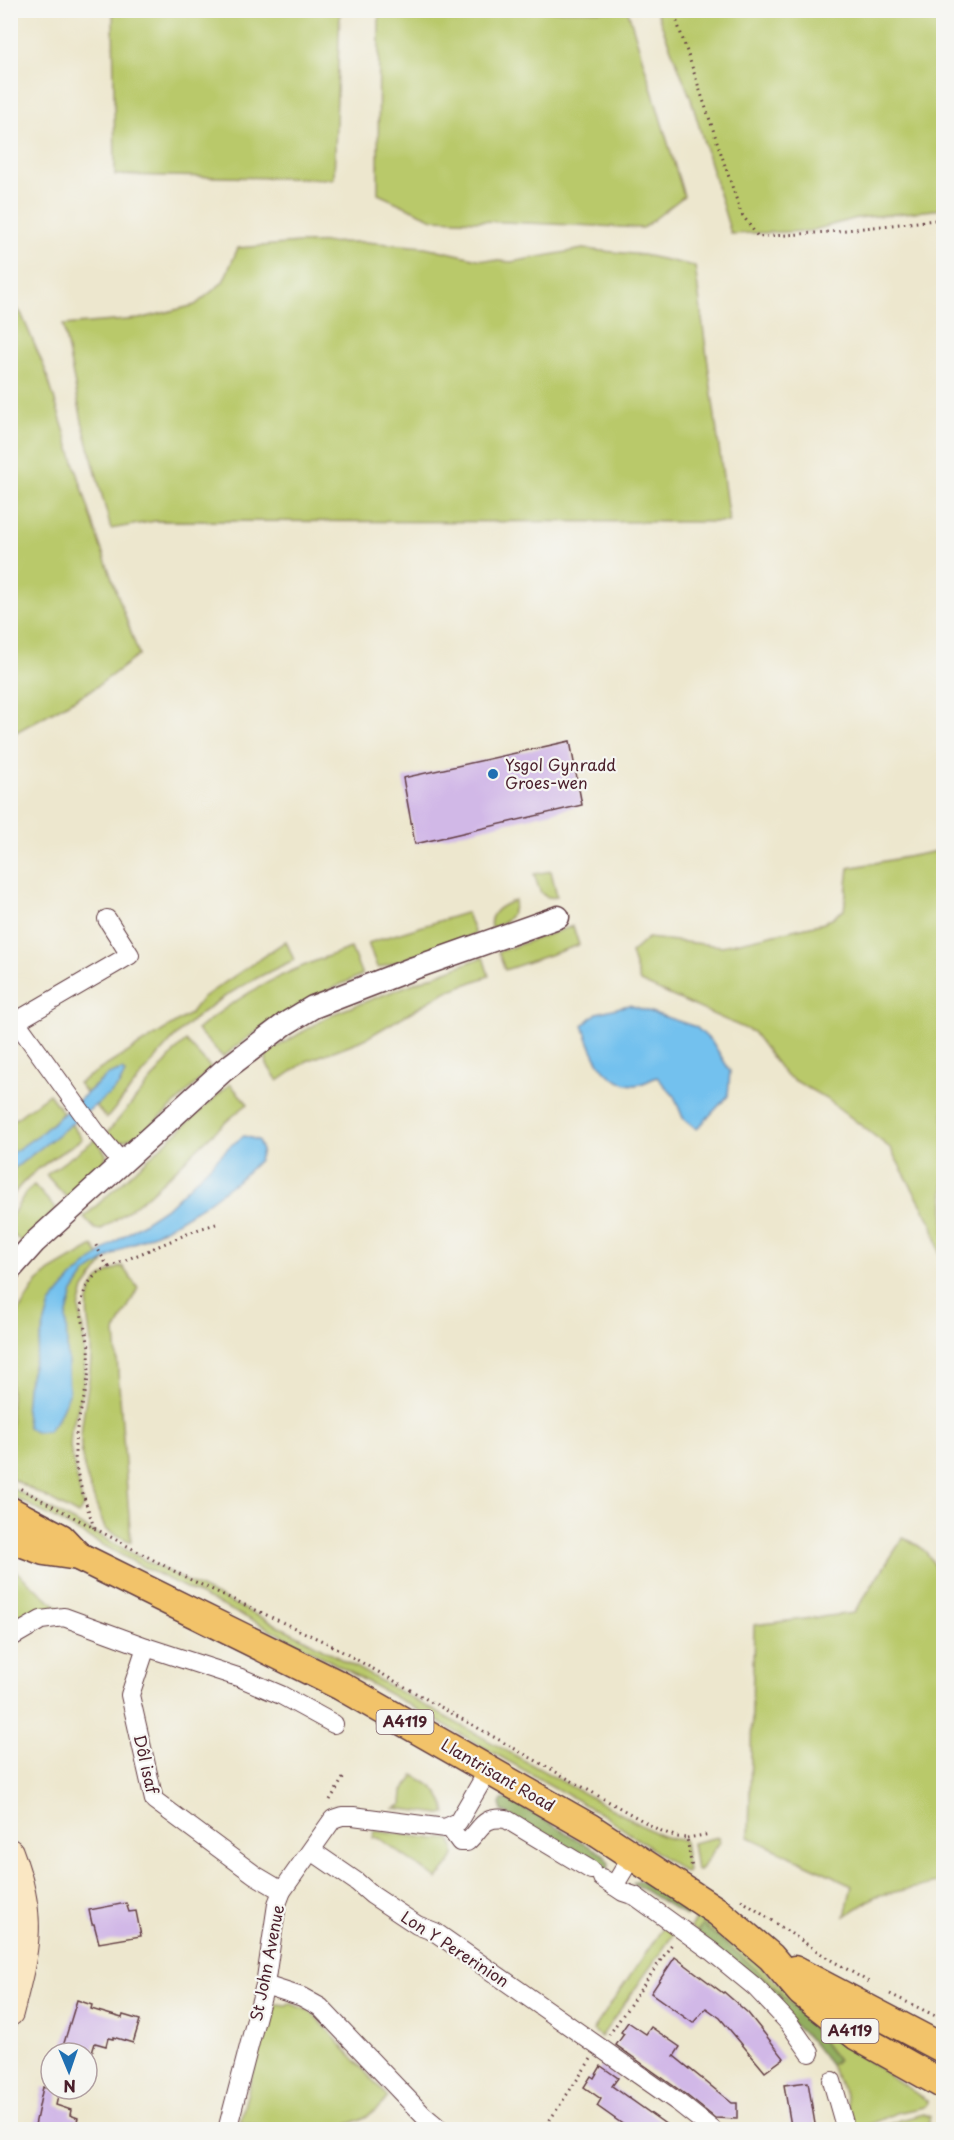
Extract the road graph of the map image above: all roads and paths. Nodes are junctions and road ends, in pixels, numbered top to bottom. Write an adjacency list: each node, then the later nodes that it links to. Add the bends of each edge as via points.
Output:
1 (673, 10): 2 (path, via 741,213 758,237)
2 (944, 219)
3 (558, 917): 6 (street, via 313,1007 225,1069)
4 (107, 919): 5 (street, via 130,956)
5 (12, 1019): 6 (street)
6 (122, 1163): 10 (street)
7 (216, 1224): 9 (path)
8 (94, 1242): 9 (path)
9 (107, 1265): 13 (path, via 90,1280 81,1307 89,1368 74,1450)
10 (10, 1270)
11 (10, 1483): 13 (path)
12 (10, 1511): 15 (main road, Llantrisant Road / A4119, via 61,1538)
13 (94, 1528): 24 (path, via 189,1579 327,1643 649,1825)
14 (10, 1538): 15 (main road, Llantrisant Road / A4119, via 44,1551)
15 (78, 1557): 19 (main road, Llantrisant Road / A4119, via 341,1686)
16 (10, 1638): 17 (street, via 42,1620 64,1617)
17 (146, 1647): 18 (street, via 241,1678); 30 (street, Dôl isaf, via 130,1695 154,1800)
18 (334, 1724)
19 (489, 1769): 22 (street, via 458,1822); 27 (main road, Llantrisant Road / A4119)
20 (345, 1776): 21 (path)
21 (330, 1800)
22 (449, 1827): 25 (street, St John Avenue, via 342,1816 333,1819); 29 (street, St John Avenue, via 459,1842 467,1842 485,1821 506,1819)
23 (710, 1834): 24 (path)
24 (687, 1838): 28 (path)
25 (312, 1851): 30 (street, St John Avenue); 44 (street, Lon Y Pererinion, via 417,1925 435,1932)
26 (10, 1852): 36 (main road, via 23,1892 27,1932)
27 (632, 1856): 29 (street); 32 (main road, Llantrisant Road / A4119, via 718,1912)
28 (692, 1869)
29 (602, 1878): 39 (street, St John Avenue, via 635,1896 733,1967 789,2023)
30 (282, 1891): 34 (street, St John Avenue)
31 (733, 1894): 33 (path)
32 (771, 1957): 38 (main road, Llantrisant Road / A4119); 41 (main road, Llantrisant Road / A4119, via 801,1992 857,2036)
33 (873, 1984)
34 (265, 1985): 42 (street, St John Avenue); 43 (street, via 320,2007)
35 (890, 1993): 37 (path)
36 (10, 2013)
37 (944, 2020)
38 (944, 2049)
39 (810, 2053)
40 (832, 2081): 45 (street)
41 (944, 2085)
42 (227, 2130)
43 (441, 2130)
44 (713, 2130)
45 (846, 2130)

